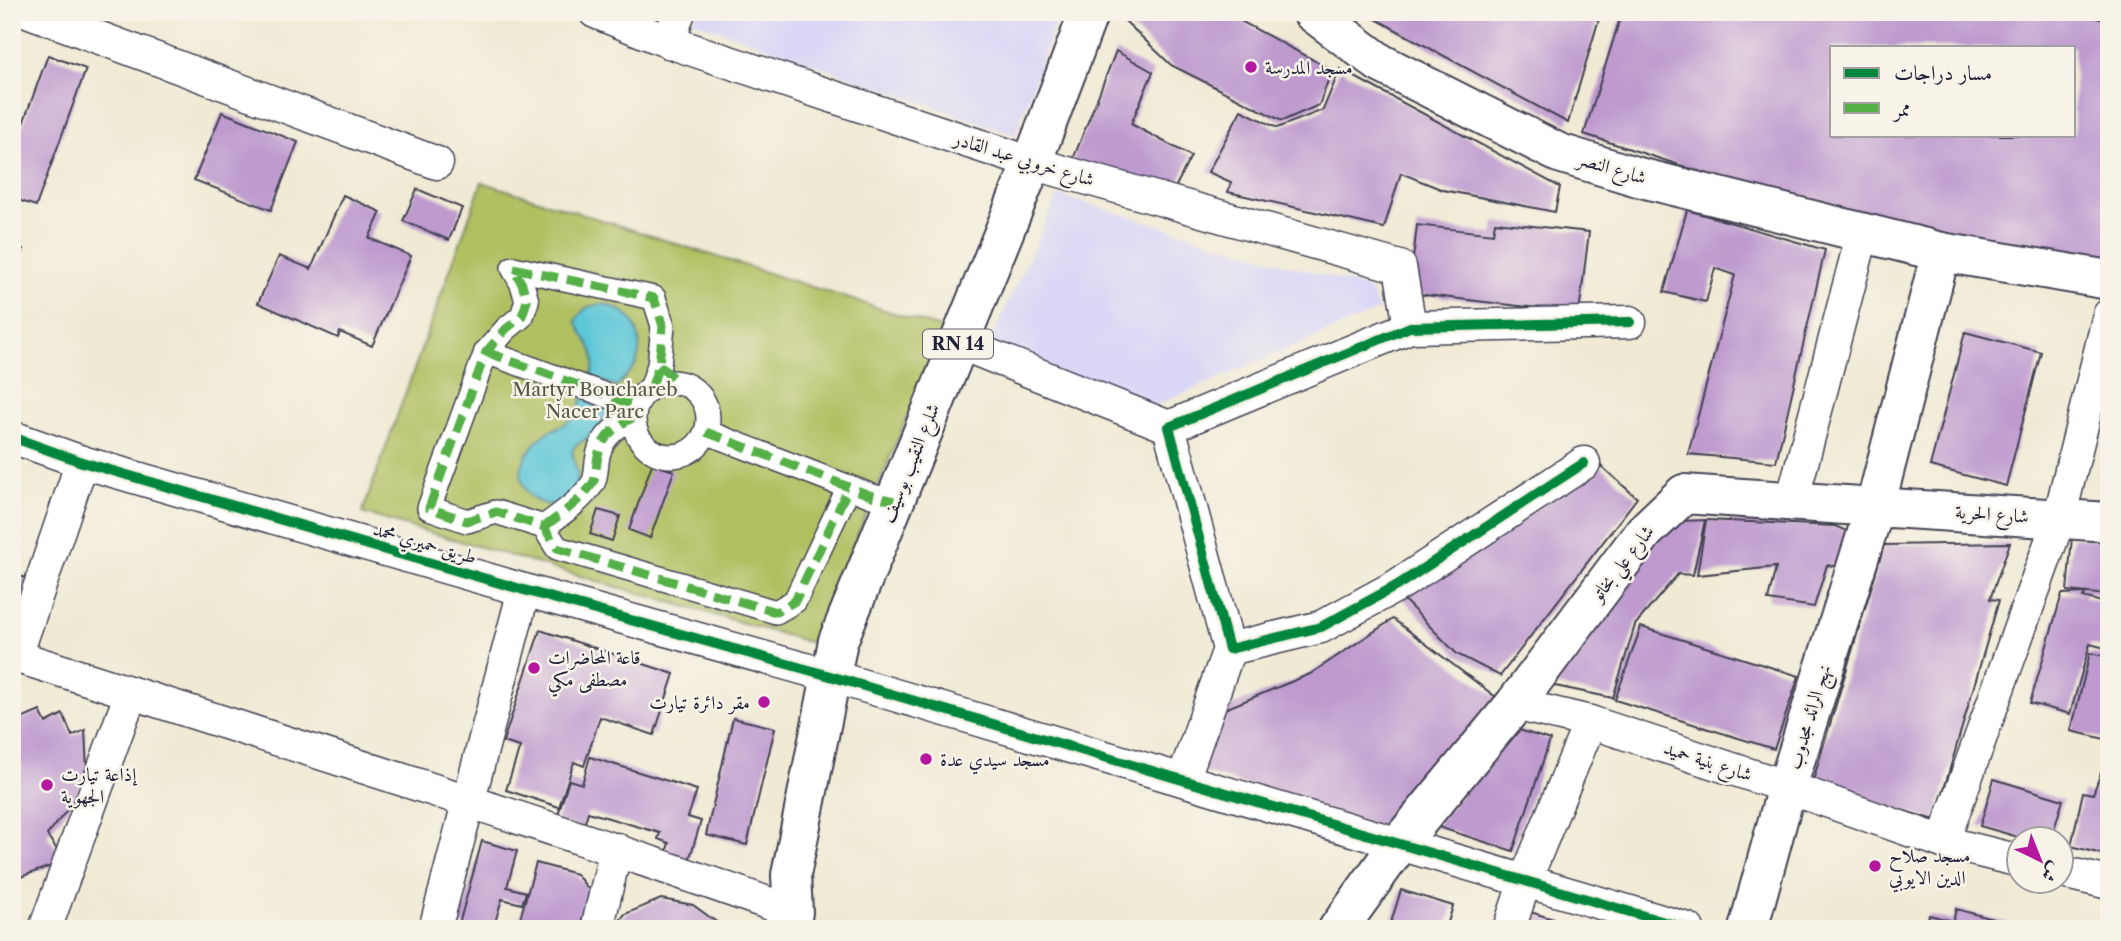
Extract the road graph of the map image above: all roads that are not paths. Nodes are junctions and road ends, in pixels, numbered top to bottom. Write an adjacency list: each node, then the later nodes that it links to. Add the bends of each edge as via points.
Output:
1 (14, 12): 7 (street)
2 (30, 12): 9 (street)
3 (595, 12): 8 (street, شارع خروبي عبد القادر)
4 (678, 12): 8 (street)
5 (1089, 12): 10 (street, شلرع النقيب بوسيف / RN 14)
6 (1312, 12): 11 (street, شارع النصر, via 1380,64 1559,153)
7 (12, 18)
8 (669, 42): 10 (street, شارع خروبي عبد القادر)
9 (437, 163)
10 (1032, 163): 16 (street, شارع خروبي عبد القادر, via 1400,267); 17 (street, شلرع النقيب بوسيف / RN 14)
11 (1863, 232): 12 (street, شارع النصر); 28 (street)
12 (1941, 252): 13 (street, شارع النصر); 29 (street)
13 (2109, 280)
14 (2109, 315): 30 (street)
15 (1630, 323): 16 (street)
16 (1410, 327): 21 (street)
17 (959, 343): 21 (street); 27 (street, شلرع النقيب بوسيف / RN 14)
18 (486, 352): 19 (street, via 522,316 527,301 513,268 654,299 663,326); 20 (street); 32 (street, via 429,508 467,521 496,512)
19 (656, 375): 20 (street); 22 (street, via 690,387 700,396 708,420)
20 (630, 408): 22 (street, via 641,443 663,456 689,452); 32 (street, via 604,438 595,481)
21 (1169, 427): 34 (street)
22 (705, 432): 26 (street)
23 (12, 437): 24 (street, طريق حميري محمد)
24 (82, 462): 33 (street, طريق حميري محمد); 35 (street)
25 (1584, 463): 34 (street, via 1398,585 1321,627)
26 (849, 487): 27 (street); 32 (street, via 795,601 776,612 558,548)
27 (894, 501): 36 (street, شلرع النقيب بوسيف / RN 14, via 838,641)
28 (1793, 501): 29 (street, شارع علي بخاتو); 38 (street, شارع علي بخاتو, via 1685,494 1644,532)
29 (1875, 507): 30 (street, شارع الحرية); 41 (street, نهج الرائد مجدوب)
30 (2059, 519): 31 (street, شارع الحرية); 43 (street)
31 (2109, 522)
32 (544, 527)
33 (524, 590): 36 (street, طريق حميري محمد); 42 (street)
34 (1228, 649): 40 (street)
35 (14, 655): 37 (street)
36 (830, 676): 40 (street, طريق حميري محمد); 50 (street, شلرع النقيب بوسيف / RN 14, via 791,875)
37 (131, 693): 42 (street); 51 (street)
38 (1515, 704): 39 (street, شارع بنية حميد); 44 (street, شارع علي بخاتو)
39 (1590, 722): 41 (street, شارع بنية حميد); 48 (street)
40 (1183, 780): 44 (street, طريق حميري محمد)
41 (1787, 787): 43 (street, شارع بنية حميد); 57 (street, نهج الرائد مجدوب)
42 (468, 800): 45 (street); 52 (street)
43 (1943, 842): 46 (street, شارع بنية حميد)
44 (1399, 844): 48 (street, طريق حميري محمد); 54 (street, شارع علي بخاتو)
45 (616, 849): 50 (street); 53 (street)
46 (2006, 858)
47 (2076, 875): 49 (street)
48 (1525, 881): 55 (street); 56 (street, طريق حميري محمد)
49 (2109, 883)
50 (791, 920)
51 (45, 929)
52 (435, 929)
53 (597, 929)
54 (1338, 929)
55 (1509, 929)
56 (1688, 929)
57 (1748, 929)

